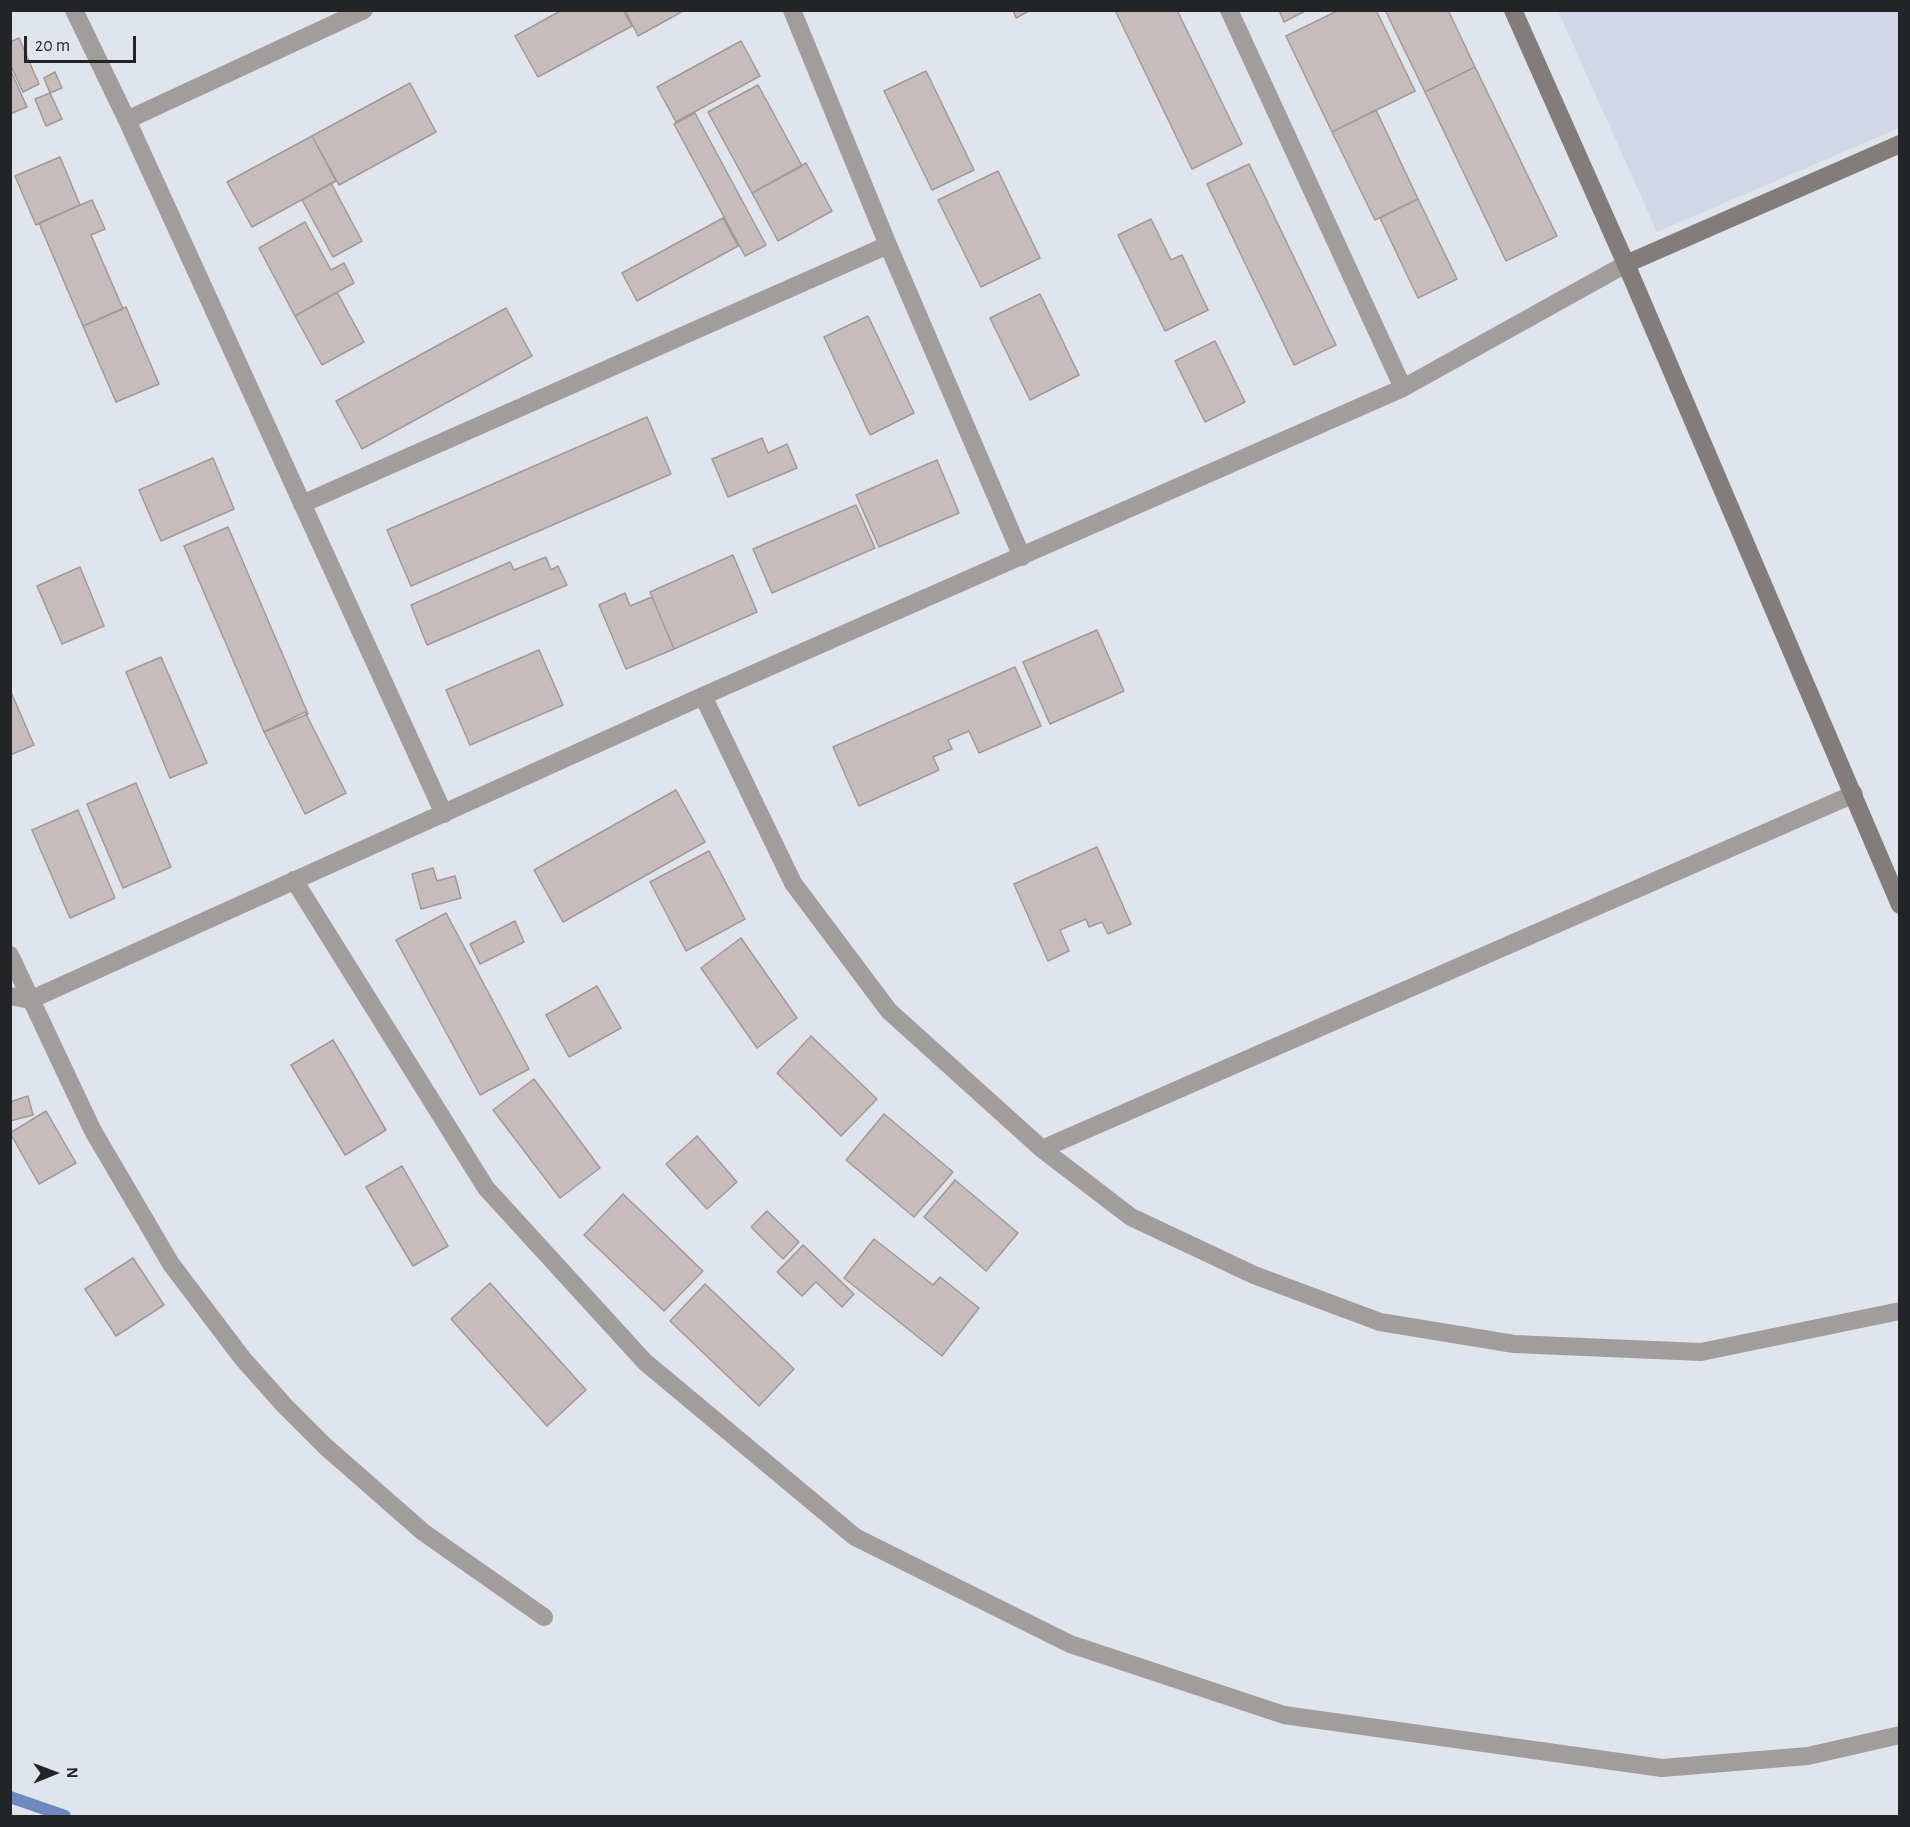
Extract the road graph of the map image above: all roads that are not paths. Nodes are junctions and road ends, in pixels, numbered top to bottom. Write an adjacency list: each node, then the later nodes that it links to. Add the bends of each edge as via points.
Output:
1 (74, 10): 6 (street)
2 (364, 10): 6 (street)
3 (792, 10): 8 (street)
4 (1228, 10): 10 (street)
5 (1513, 10): 9 (street)
6 (127, 120): 11 (street)
7 (1899, 144): 9 (street)
8 (888, 245): 11 (street); 12 (street)
9 (1626, 264): 10 (street); 14 (street)
10 (1403, 388): 12 (street)
11 (302, 504): 15 (street)
12 (1022, 557): 13 (street)
13 (703, 696): 15 (street); 21 (street, via 793,883 889,1011)
14 (1854, 794): 17 (street); 21 (street)
15 (444, 814): 16 (street)
16 (294, 880): 20 (street); 24 (street, via 486,1188 645,1362 855,1537 1070,1644 1284,1715 1662,1768 1808,1756)
17 (1899, 905)
18 (10, 955): 20 (street)
19 (10, 996): 20 (street)
20 (30, 1000): 23 (street, via 93,1131 171,1264 243,1359 326,1447 423,1532)
21 (1042, 1149): 22 (street, via 1131,1217 1254,1275 1380,1322 1514,1344 1701,1352)
22 (1899, 1311)
23 (544, 1617)
24 (1899, 1735)

